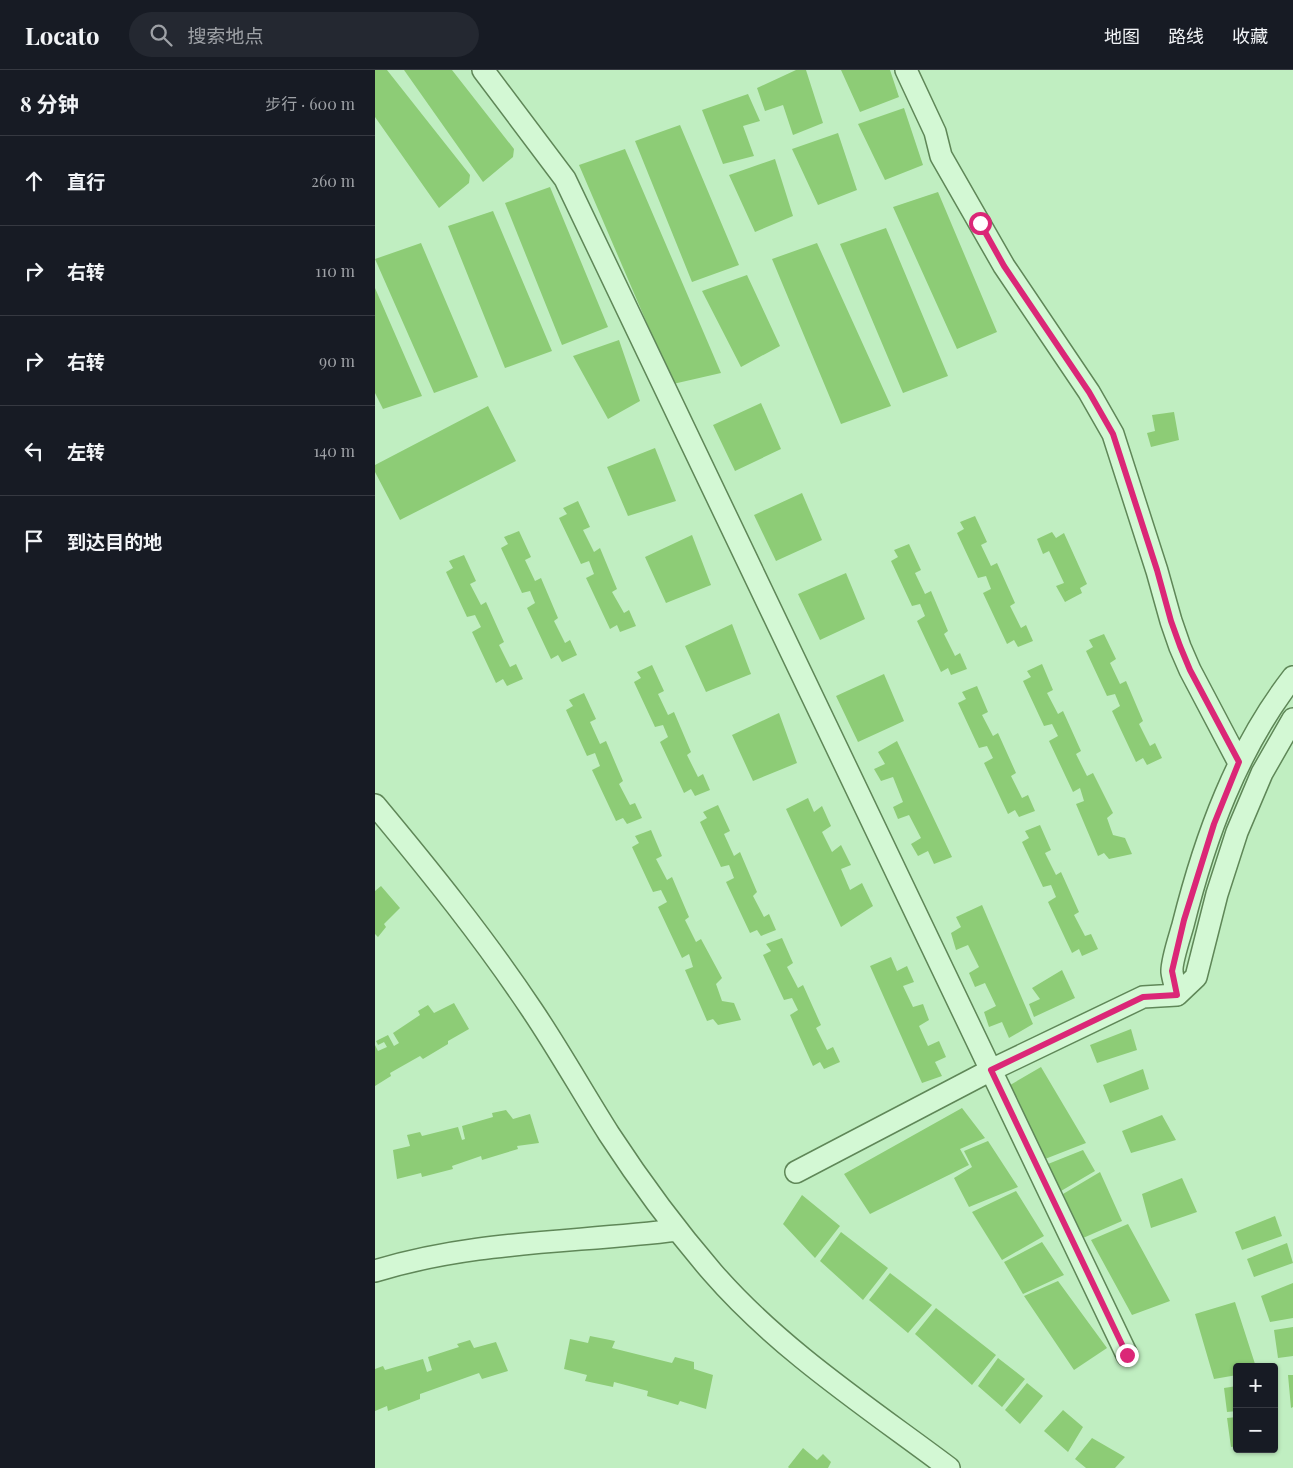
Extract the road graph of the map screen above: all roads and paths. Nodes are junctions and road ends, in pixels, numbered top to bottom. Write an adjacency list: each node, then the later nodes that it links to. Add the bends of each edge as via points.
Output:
1 (483, 70): 8 (street, via 565,179)
2 (906, 70): 5 (street, via 935,132 941,156 1004,266 1089,392 1113,434 1180,646)
3 (1293, 676): 5 (street)
4 (1293, 719): 7 (street, via 1262,774 1237,832 1196,977)
5 (1239, 762): 7 (street, via 1208,839 1184,920 1172,971)
6 (375, 805): 10 (street, via 503,968 619,1149)
7 (1177, 995): 8 (street, via 1143,997)
8 (991, 1070): 9 (street); 12 (street)
9 (796, 1172)
10 (677, 1230): 11 (street, via 479,1248 422,1258); 13 (street, via 725,1285 777,1335)
11 (375, 1271)
12 (1127, 1355)
13 (949, 1468)

